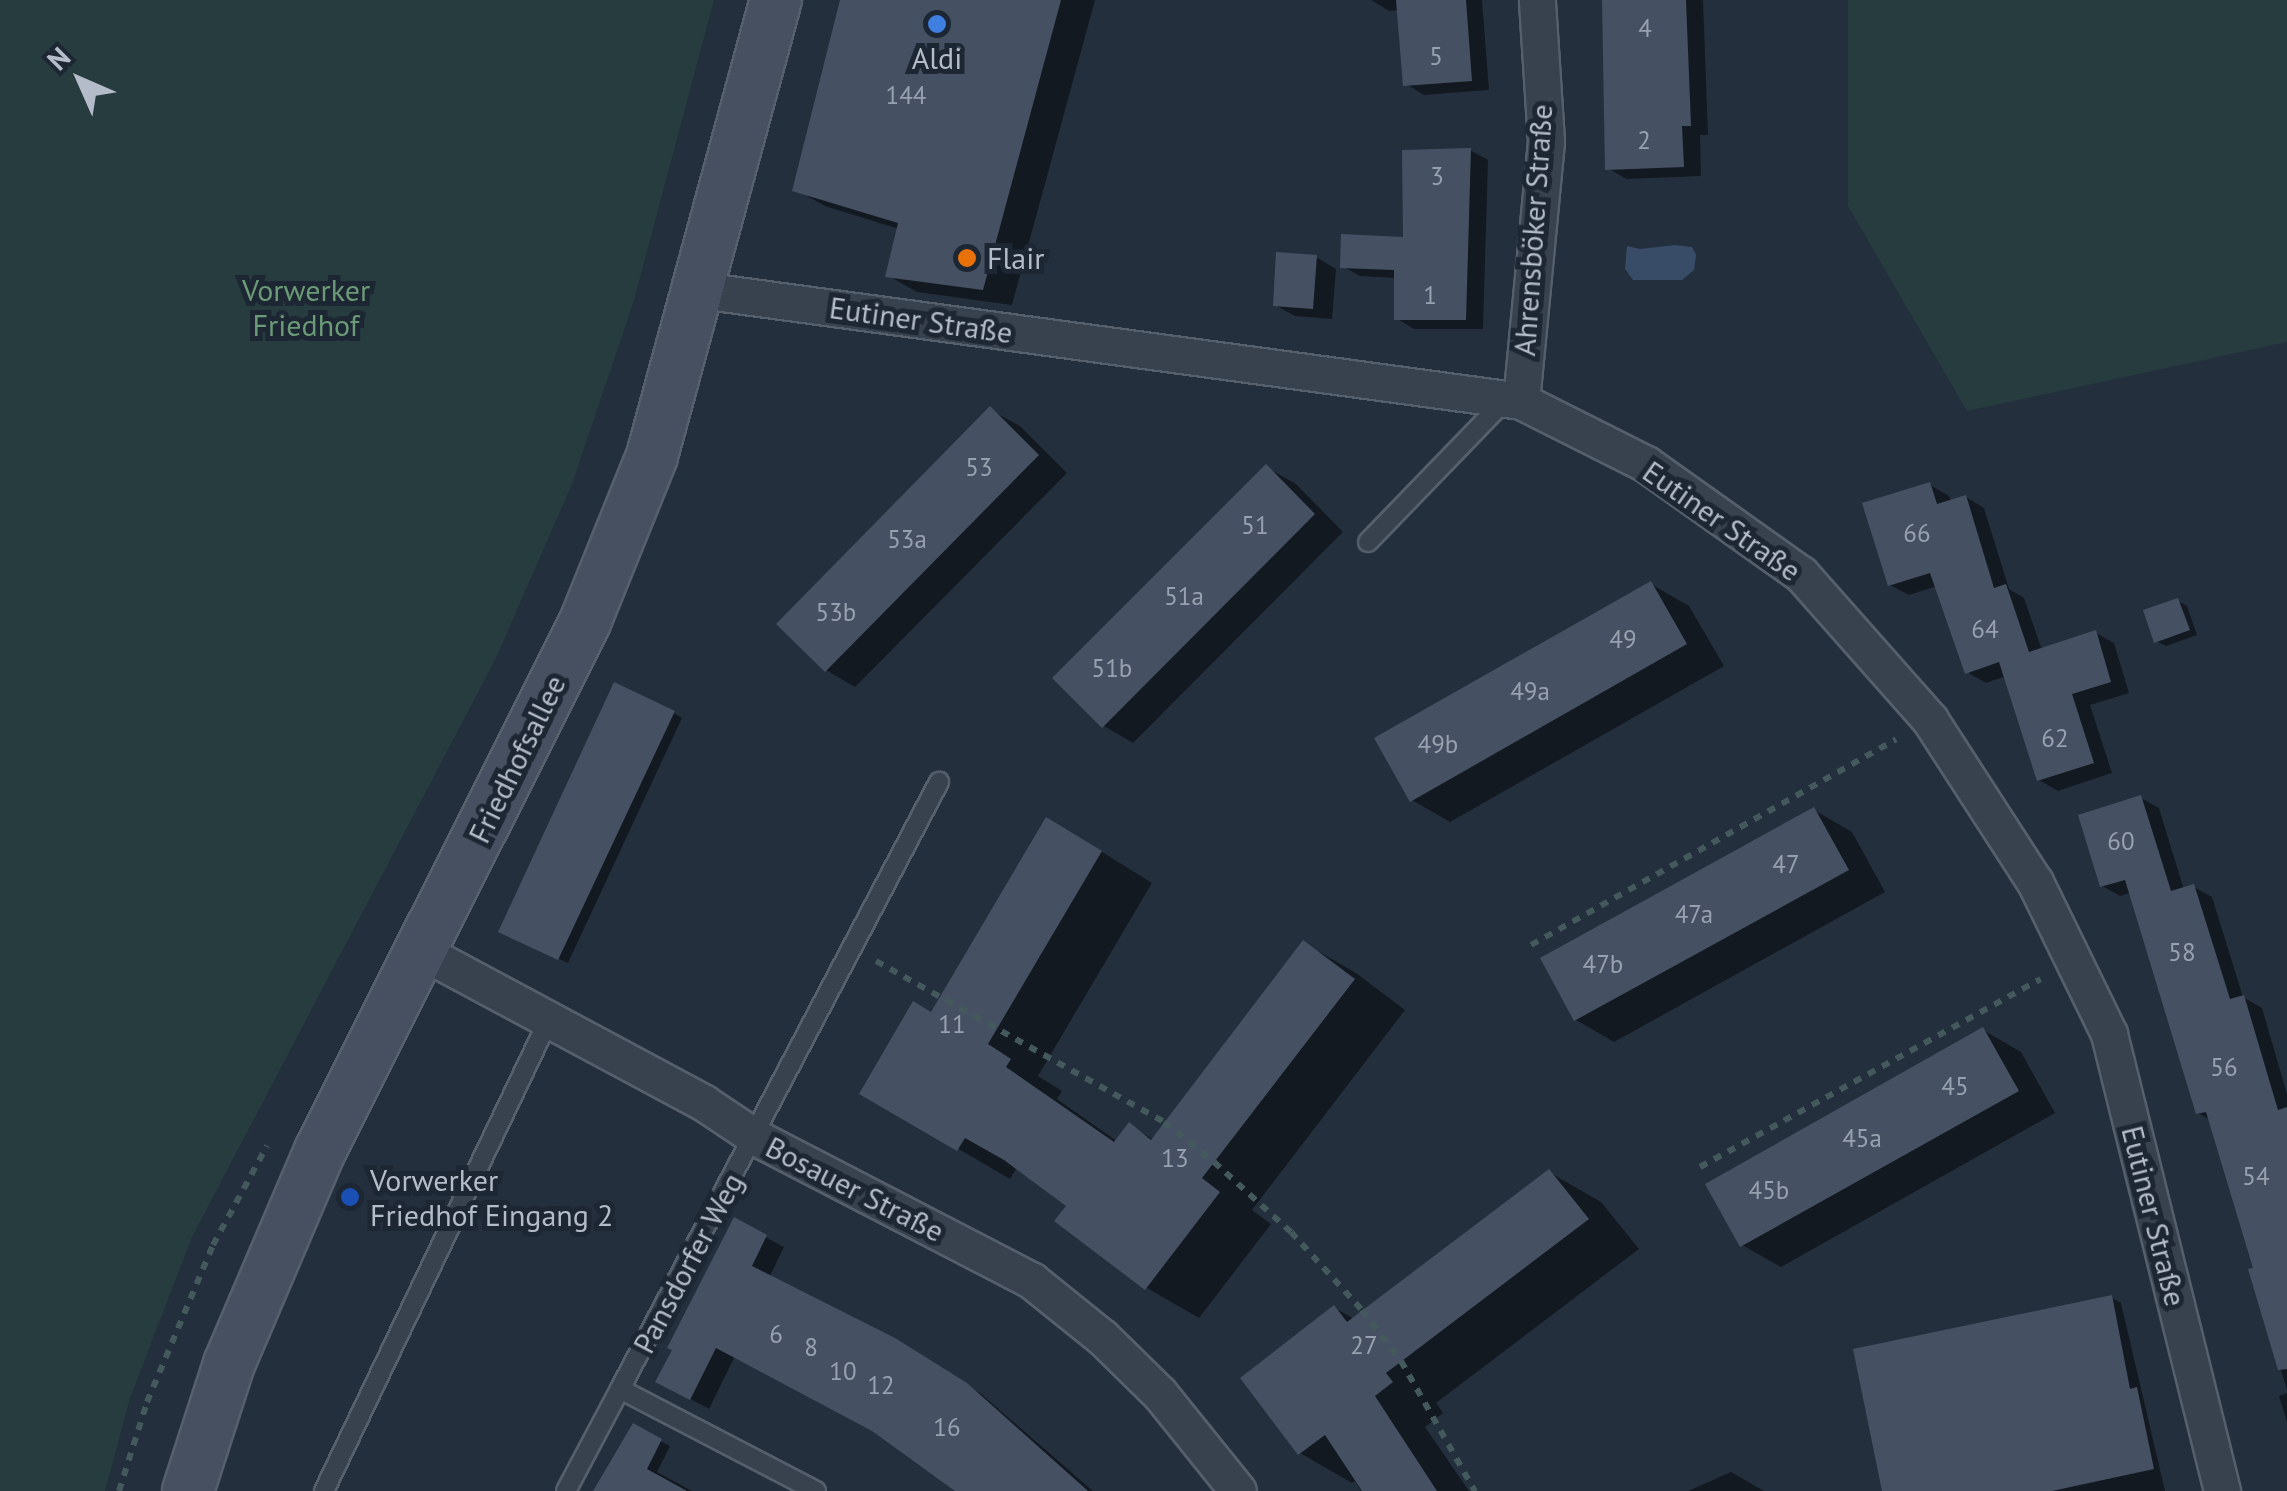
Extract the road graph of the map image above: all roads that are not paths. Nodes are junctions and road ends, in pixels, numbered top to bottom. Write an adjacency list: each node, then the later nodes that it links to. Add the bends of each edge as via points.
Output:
1 (776, 0): 3 (street, Friedhofsallee)
2 (1537, 0): 4 (street, Ahrensböker Straße, via 1546,141)
3 (700, 290): 4 (street, Eutiner Straße); 7 (street, Friedhofsallee, via 652,456 585,622)
4 (1514, 400): 5 (lane); 16 (street, Eutiner Straße, via 1646,464 1801,574 1930,720 2034,882 2110,1034)
5 (1368, 542)
6 (939, 782): 9 (lane, Pansdorfer Weg)
7 (421, 951): 8 (street, Bosauer Straße); 11 (street, Friedhofsallee, via 320,1151 244,1328)
8 (549, 1020): 9 (street, Bosauer Straße); 12 (lane)
9 (755, 1137): 10 (lane, Pansdorfer Weg); 15 (street, Bosauer Straße, via 1030,1280 1150,1384)
10 (620, 1389): 13 (lane, Pansdorfer Weg); 14 (lane, Pansdorfer Weg)
11 (188, 1491)
12 (324, 1491)
13 (566, 1491)
14 (816, 1491)
15 (1238, 1491)
16 (2222, 1491)

